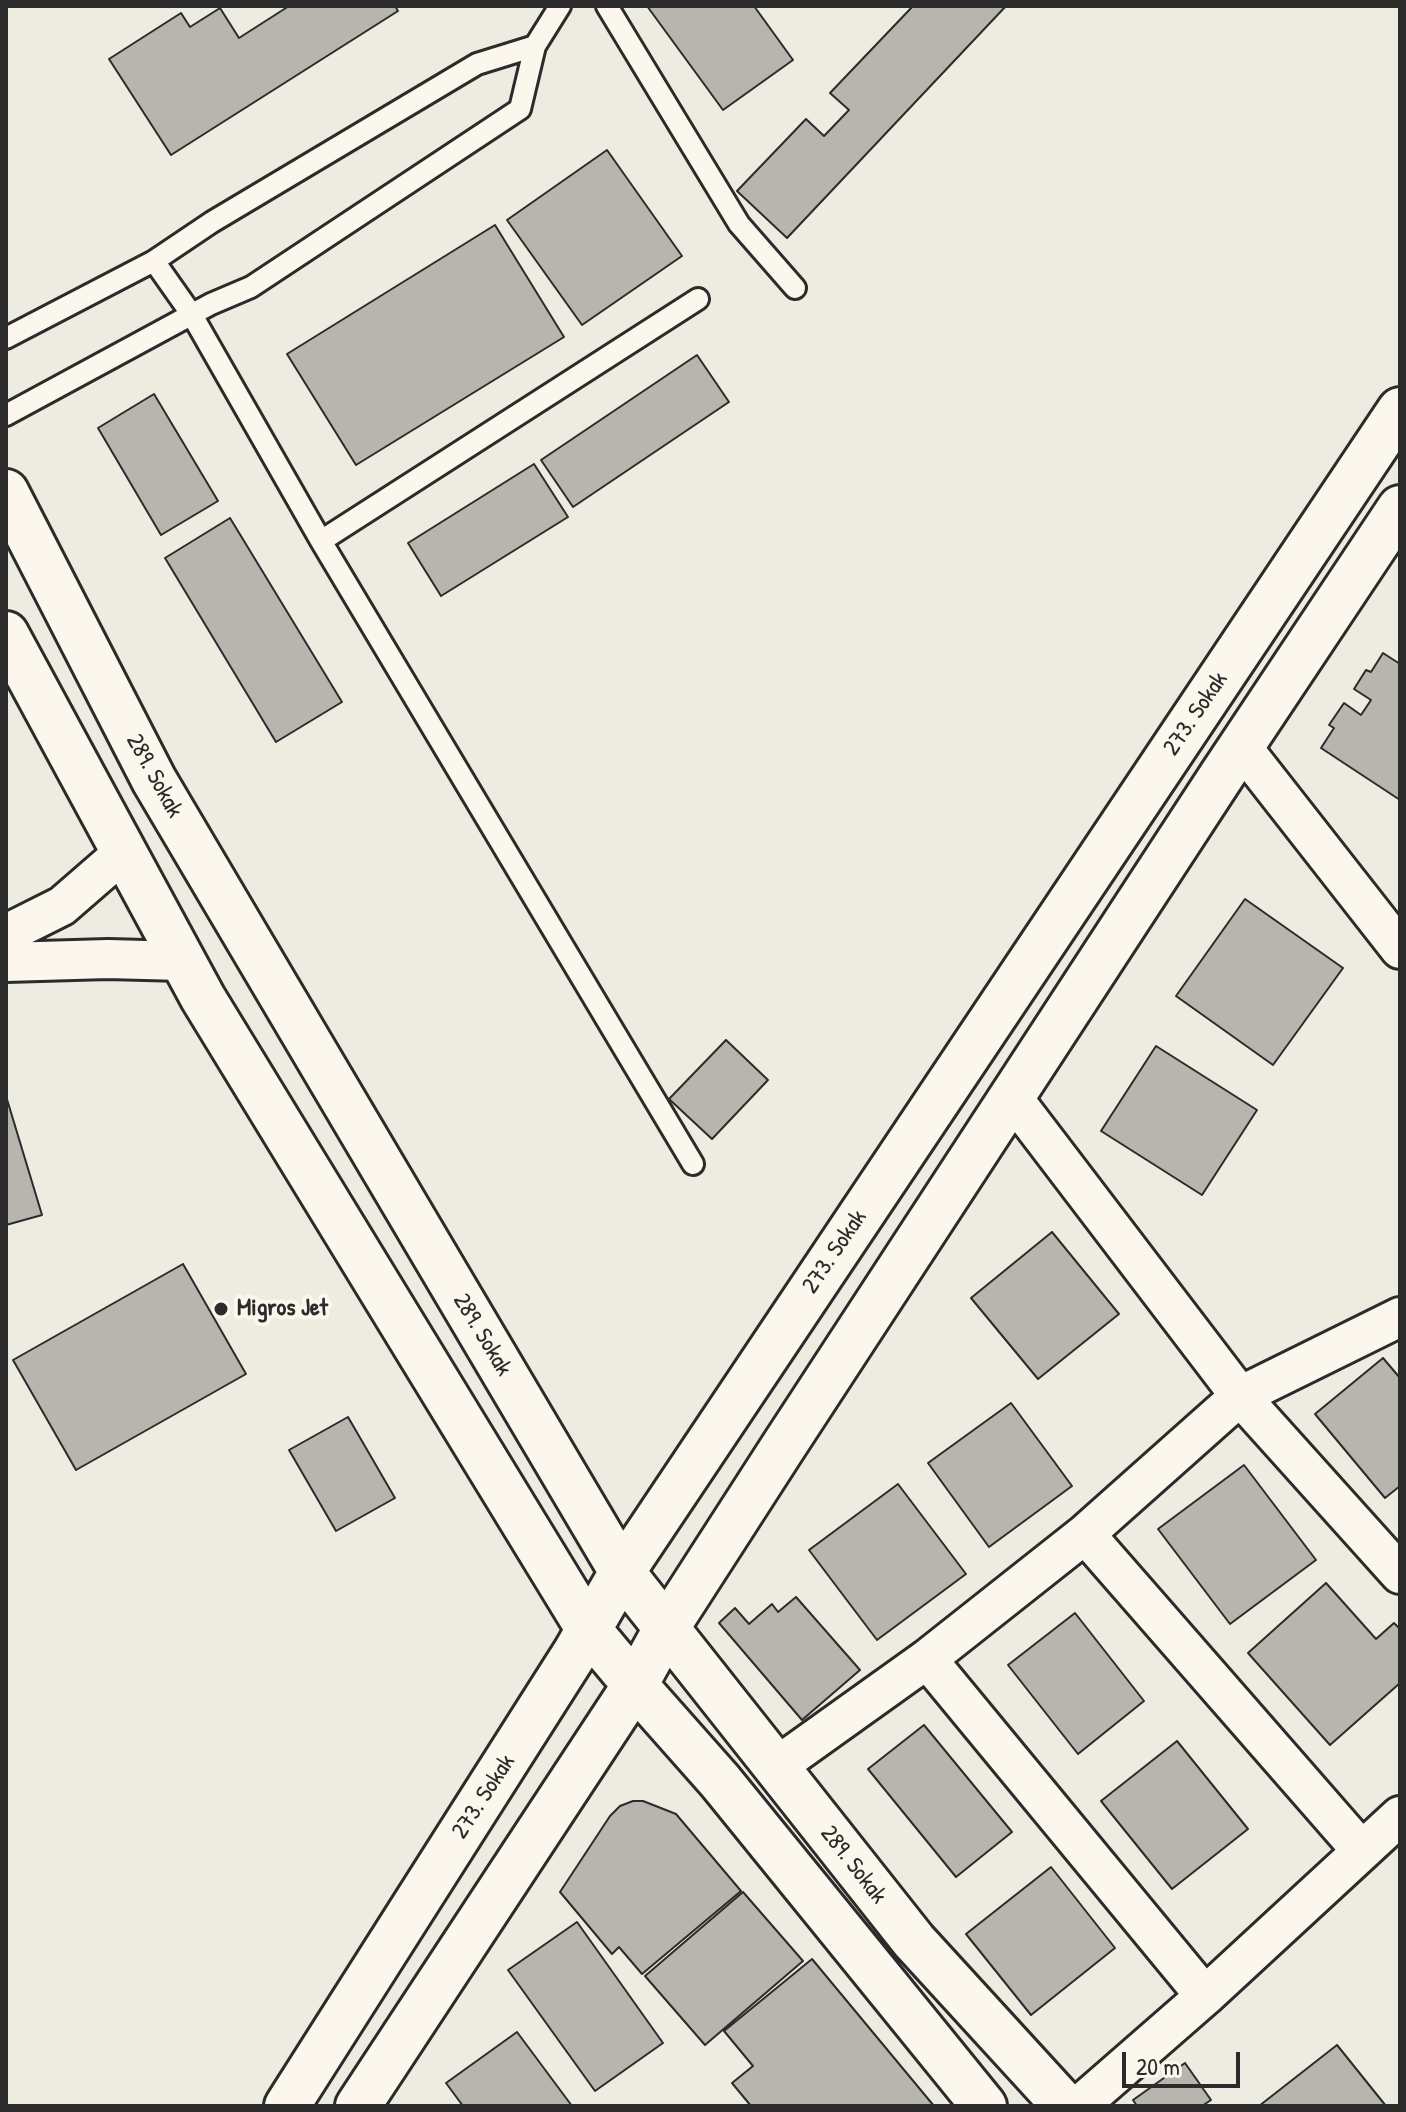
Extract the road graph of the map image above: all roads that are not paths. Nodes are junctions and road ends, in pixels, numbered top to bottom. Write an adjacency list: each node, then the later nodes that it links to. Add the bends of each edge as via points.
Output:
1 (560, 6): 3 (lane)
2 (607, 6): 5 (lane, via 739,224)
3 (535, 46): 4 (lane, via 477,64); 7 (lane, via 520,109 251,287)
4 (154, 261): 7 (lane); 8 (lane)
5 (795, 288)
6 (698, 299): 13 (lane)
7 (192, 315): 10 (lane); 13 (lane)
8 (6, 338)
9 (1400, 410): 26 (street, 273. Sokak)
10 (6, 415)
11 (6, 492): 26 (street, 289. Sokak, via 154,780)
12 (1400, 508): 15 (street)
13 (321, 541): 22 (lane)
14 (6, 634): 16 (street)
15 (1241, 746): 18 (street); 21 (street)
16 (123, 853): 17 (street, via 62,906); 19 (street)
17 (6, 934)
18 (1400, 949)
19 (182, 961): 20 (street); 29 (street)
20 (6, 962)
21 (1012, 1097): 24 (street); 28 (street)
22 (693, 1164)
23 (1400, 1317): 24 (street)
24 (1240, 1396): 25 (street); 27 (street)
25 (1085, 1534): 30 (street); 34 (street)
26 (622, 1572): 28 (street, 289. Sokak); 29 (street, 273. Sokak)
27 (1400, 1574)
28 (667, 1627): 31 (street); 32 (street, 289. Sokak)
29 (589, 1630): 31 (street); 36 (street, 273. Sokak)
30 (927, 1659): 32 (street); 35 (street)
31 (635, 1685): 37 (street); 38 (street, via 720,1781)
32 (776, 1767): 39 (street, 289. Sokak, via 914,1941)
33 (1400, 1816): 34 (street)
34 (1361, 1850): 35 (street)
35 (1205, 1996): 40 (street)
36 (287, 2106)
37 (358, 2106)
38 (984, 2106)
39 (1065, 2106)
40 (1079, 2106)

